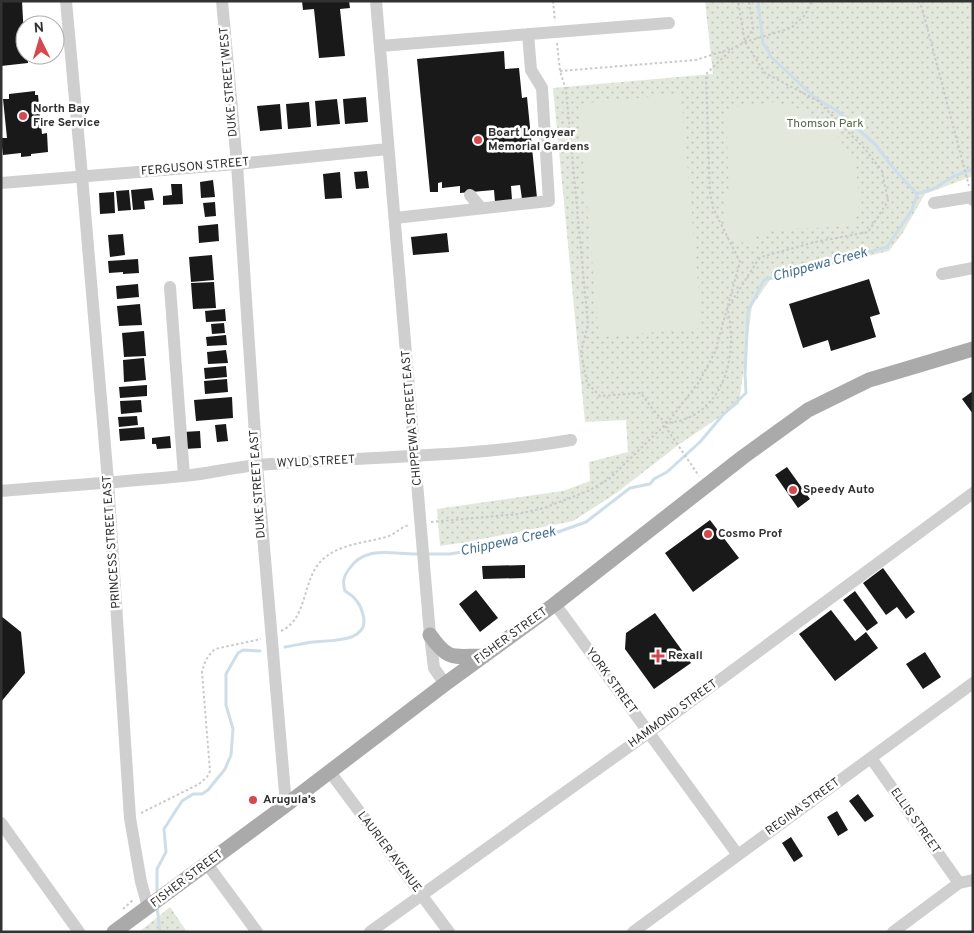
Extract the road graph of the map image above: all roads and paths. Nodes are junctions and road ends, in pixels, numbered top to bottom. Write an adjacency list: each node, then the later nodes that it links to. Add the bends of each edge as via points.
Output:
1 (66, 1): 19 (street, PRINCESS STREET EAST)
2 (222, 1): 18 (street, DUKE STREET WEST)
3 (376, 1): 14 (street, CHIPPEWA STREET EAST)
4 (553, 1): 11 (path)
5 (738, 1): 13 (path)
6 (749, 1): 13 (path, via 753,29)
7 (812, 1): 13 (path, via 791,28)
8 (922, 1): 9 (path)
9 (919, 3): 20 (path)
10 (670, 23): 11 (street)
11 (556, 31): 12 (street); 16 (path)
12 (528, 34): 14 (street); 25 (street, via 531,70 542,88 550,201)
13 (745, 42): 15 (path); 30 (path, via 765,73 818,101 865,149 882,171 888,201 868,232 761,257)
14 (380, 46): 17 (street, CHIPPEWA STREET EAST)
15 (732, 48): 16 (path, via 696,60); 30 (path, via 709,70 706,78 710,193 713,208 740,262)
16 (560, 72): 34 (path, via 566,90 588,325 581,352 587,383 600,396 641,393 662,420)
17 (388, 149): 18 (street, FERGUSON STREET); 26 (street, CHIPPEWA STREET EAST)
18 (236, 164): 19 (street, FERGUSON STREET); 39 (street, DUKE STREET EAST)
19 (82, 176): 21 (street, FERGUSON STREET); 41 (street, PRINCESS STREET EAST)
20 (966, 176)
21 (1, 183)
22 (470, 196): 25 (street)
23 (973, 200): 24 (street, via 972,197)
24 (934, 203)
25 (481, 208): 26 (street)
26 (394, 218): 37 (street, CHIPPEWA STREET EAST)
27 (973, 268): 28 (street)
28 (942, 274)
29 (170, 287): 40 (street)
30 (727, 309): 34 (path, via 715,352 699,382); 34 (path, via 731,336 726,374 719,390 710,404 699,412 686,419)
31 (973, 349): 33 (main road, FISHER STREET)
32 (973, 356): 33 (main road, FISHER STREET)
33 (920, 366): 45 (main road, FISHER STREET, via 869,380 808,410)
34 (668, 422): 35 (path)
35 (664, 426): 38 (path); 44 (path, via 609,479 588,491 518,514)
36 (571, 440): 37 (street, WYLD STREET, via 529,447)
37 (416, 456): 39 (street, WYLD STREET); 44 (street, CHIPPEWA STREET EAST)
38 (690, 463)
39 (256, 465): 40 (street, WYLD STREET); 47 (street, DUKE STREET EAST)
40 (184, 476): 41 (street, WYLD STREET)
41 (108, 481): 42 (street, WYLD STREET); 55 (street, PRINCESS STREET EAST)
42 (1, 491)
43 (973, 493): 51 (street, HAMMOND STREET)
44 (421, 523): 46 (street, CHIPPEWA STREET EAST); 47 (path, via 406,525 386,537 332,552 320,561 293,624)
45 (555, 604): 48 (main road, FISHER STREET); 51 (street, YORK STREET)
46 (430, 635): 48 (main road, via 440,650 450,656); 50 (street, CHIPPEWA STREET EAST, via 434,668)
47 (270, 636): 54 (street, DUKE STREET EAST); 55 (path, via 215,649 209,654 202,672 210,771 199,784)
48 (484, 656): 50 (main road, FISHER STREET)
49 (973, 683): 52 (street, REGINA STREET)
50 (445, 684): 53 (main road, FISHER STREET)
51 (648, 733): 57 (street, YORK STREET); 61 (street, HAMMOND STREET)
52 (871, 758): 57 (street, REGINA STREET); 60 (street, ELLIS STREET)
53 (330, 772): 54 (main road, FISHER STREET); 61 (street, LAURIER AVENUE)
54 (286, 805): 58 (main road, FISHER STREET)
55 (130, 818): 62 (street, PRINCESS STREET EAST)
56 (1, 823): 64 (street)
57 (738, 854): 69 (street, REGINA STREET)
58 (207, 864): 62 (main road, FISHER STREET, via 169,891); 66 (street)
59 (973, 880): 60 (street)
60 (959, 883): 70 (street)
61 (422, 895): 67 (street, HAMMOND STREET); 68 (street, LAURIER AVENUE)
62 (146, 902): 63 (main road, FISHER STREET); 63 (path, via 123,908)
63 (131, 919): 65 (main road, FISHER STREET)
64 (80, 932)
65 (114, 932)
66 (257, 932)
67 (370, 932)
68 (449, 932)
69 (633, 932)
70 (894, 932)

